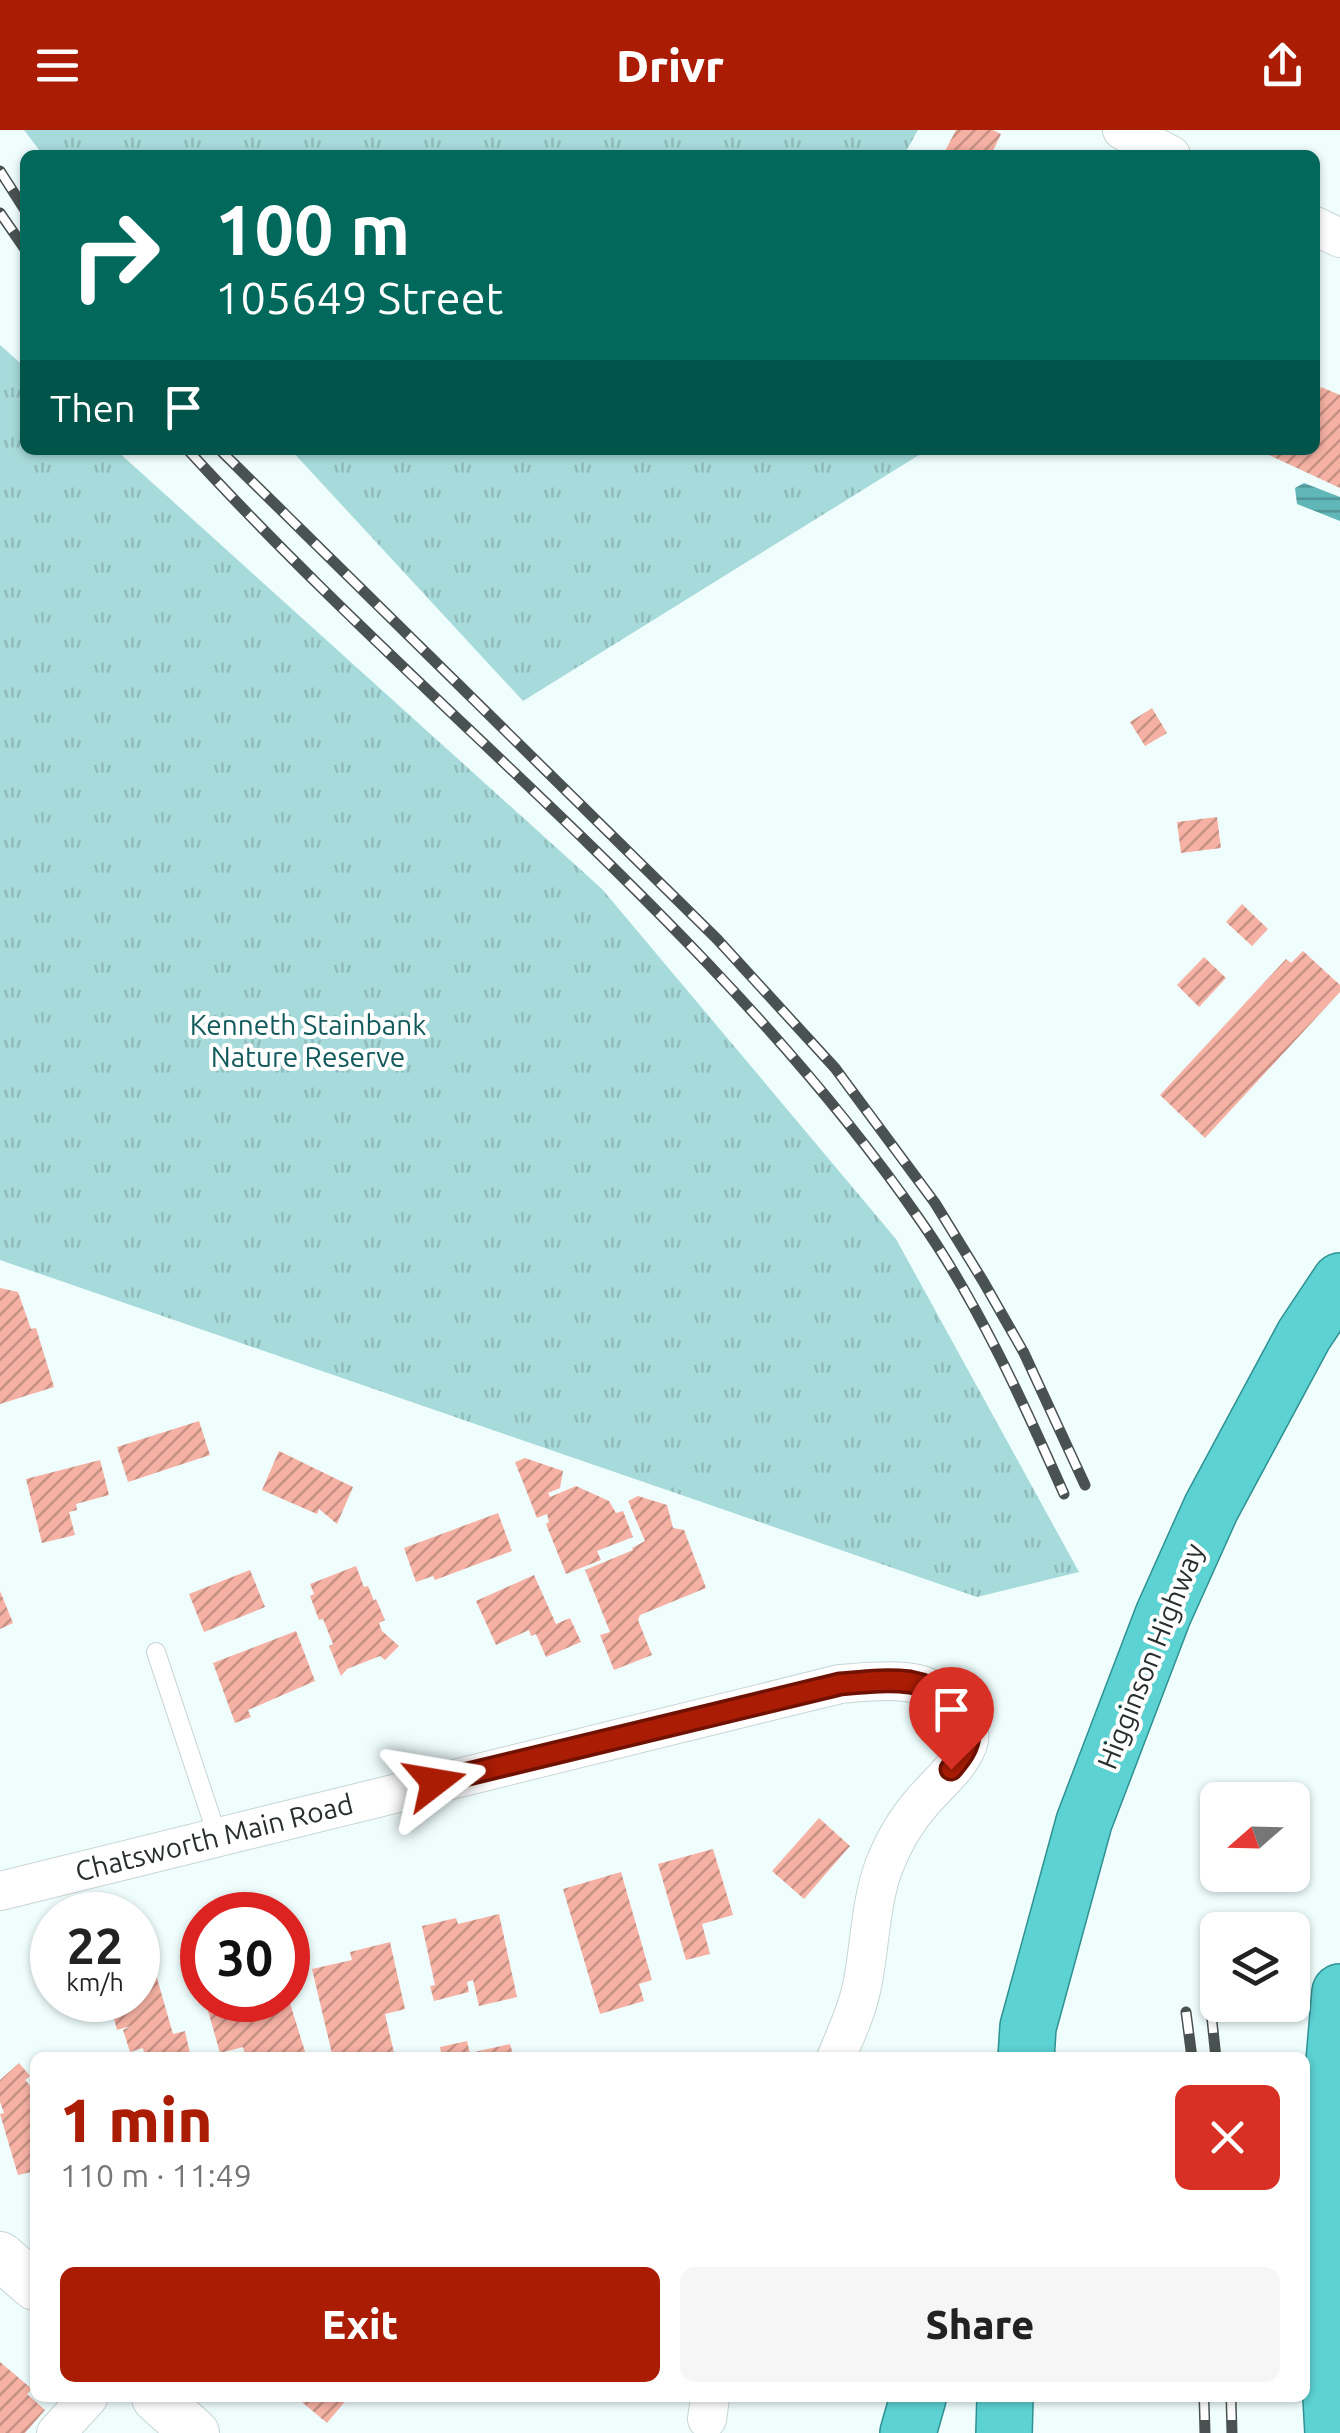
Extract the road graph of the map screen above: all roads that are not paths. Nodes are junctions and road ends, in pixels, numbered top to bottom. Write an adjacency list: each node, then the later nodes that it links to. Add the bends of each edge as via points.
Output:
1 (1122, 130): 2 (street)
2 (1160, 150)
3 (1340, 1282): 8 (highway, Higginson Highway, via 1211,1508 1164,1615 1084,1822)
4 (156, 1652): 5 (lane)
5 (217, 1835): 6 (street, Chatsworth Main Road); 9 (street, Chatsworth Main Road, via 840,1684 915,1683 951,1701 969,1739 884,1866 862,1988)
6 (0, 1891)
7 (1340, 1992): 20 (highway, via 1325,2272)
8 (1022, 2047)
9 (838, 2052)
10 (0, 2256): 11 (street)
11 (30, 2282)
12 (84, 2402): 16 (street)
13 (161, 2402): 17 (street)
14 (917, 2402): 18 (highway)
15 (1005, 2402): 19 (highway)
16 (56, 2433)
17 (196, 2433)
18 (908, 2433)
19 (1004, 2433)
20 (1333, 2433)

